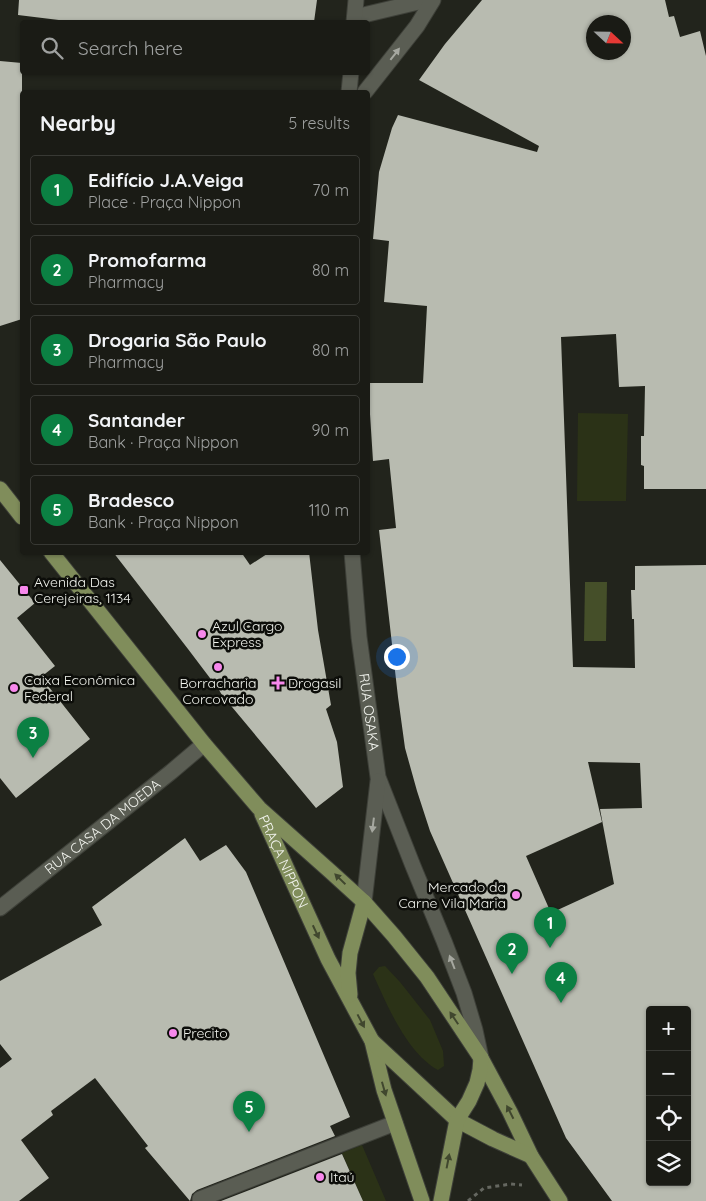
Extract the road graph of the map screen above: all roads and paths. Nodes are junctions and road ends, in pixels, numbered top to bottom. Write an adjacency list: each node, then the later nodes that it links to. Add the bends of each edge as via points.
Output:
1 (356, 0): 4 (street)
2 (427, 0): 4 (street)
3 (433, 0): 7 (street, one-way to 3, via 417,26)
4 (354, 20)
5 (351, 75): 6 (street)
6 (349, 90)
7 (367, 90)
8 (0, 489): 9 (main road)
9 (20, 514)
10 (53, 555): 12 (main road)
11 (352, 555): 13 (street, RUA OSAKA, via 359,637)
12 (204, 744): 14 (main road); 17 (street, RUA CASA DA MOEDA)
13 (378, 777): 15 (street, RUA OSAKA); 16 (street, one-way to 16)
14 (259, 808): 16 (main road, PRAÇA NIPPON, one-way to 14); 18 (main road, PRAÇA NIPPON, one-way to 18)
15 (413, 866): 20 (street, PRAÇA NIPPON, one-way to 15, via 464,993)
16 (364, 902): 18 (main road, via 350,953); 20 (main road, PRAÇA NIPPON, one-way to 16, via 427,977)
17 (0, 908)
18 (350, 1001): 19 (main road, PRAÇA NIPPON, one-way to 19)
19 (372, 1041): 21 (main road, PRAÇA NIPPON); 22 (main road, PRAÇA NIPPON, one-way to 22)
20 (481, 1058): 21 (main road, via 477,1083); 23 (main road, PRAÇA NIPPON, one-way to 20)
21 (457, 1120): 23 (main road, PRAÇA NIPPON); 27 (main road, one-way to 21)
22 (395, 1123): 25 (street); 26 (main road, PRAÇA NIPPON)
23 (531, 1156): 24 (main road)
24 (551, 1187): 28 (path, via 511,1184 484,1188); 29 (main road)
25 (200, 1199)
26 (422, 1201)
27 (441, 1201)
28 (468, 1201)
29 (560, 1201)

